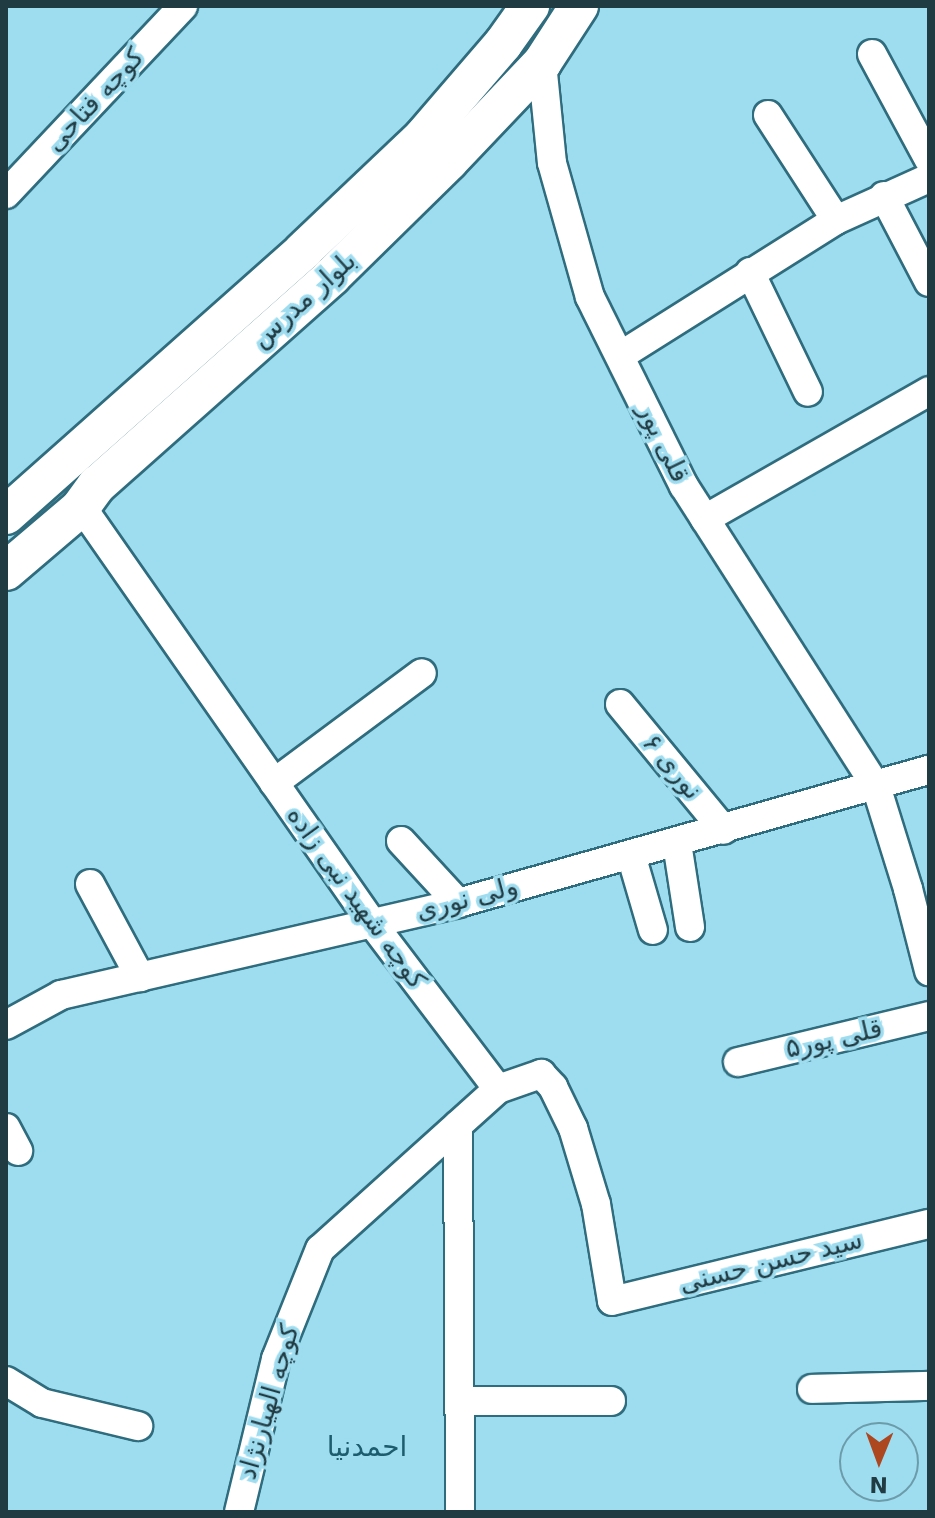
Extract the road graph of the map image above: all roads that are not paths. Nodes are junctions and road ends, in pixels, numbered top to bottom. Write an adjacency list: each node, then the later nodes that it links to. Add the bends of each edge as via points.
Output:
1 (530, 6): 18 (main road, بلوار مدرس, via 423,137)
2 (579, 6): 5 (main road, بلوار مدرس)
3 (170, 10): 9 (street, کوچه فتاحی)
4 (872, 54): 7 (street)
5 (542, 63): 14 (street, قلی پور, via 552,163 590,297); 17 (main road, بلوار مدرس, via 332,276 97,485)
6 (768, 115): 11 (street)
7 (929, 160)
8 (929, 178): 10 (street)
9 (6, 194)
10 (884, 196): 11 (street); 13 (street)
11 (836, 220): 12 (street)
12 (750, 272): 14 (street); 16 (street)
13 (929, 282)
14 (620, 356): 19 (street, قلی پور)
15 (929, 391): 19 (street)
16 (808, 392)
17 (81, 506): 20 (main road, بلوار مدرس); 24 (street, کوچه شهید نبی زاده)
18 (6, 515)
19 (705, 519): 25 (street, قلی پور)
20 (6, 571)
21 (422, 673): 24 (street)
22 (620, 704): 26 (street, نوری ۶)
23 (929, 770): 25 (street, ولی نوری)
24 (274, 783): 32 (street, کوچه شهید نبی زاده)
25 (876, 786): 26 (street, ولی نوری); 35 (street, قلی پور)
26 (724, 830): 28 (street, ولی نوری)
27 (401, 841): 31 (street)
28 (677, 843): 29 (street, ولی نوری); 33 (street)
29 (631, 855): 31 (street, ولی نوری); 34 (street)
30 (90, 884): 36 (street)
31 (458, 903): 32 (street, ولی نوری)
32 (372, 923): 36 (street, ولی نوری); 40 (street, کوچه شهید نبی زاده)
33 (690, 927)
34 (653, 930)
35 (929, 971)
36 (140, 977): 38 (street, ولی نوری, via 61,995)
37 (929, 1016): 39 (street, قلی پور۵)
38 (6, 1025)
39 (738, 1062)
40 (498, 1089): 41 (street); 42 (street, سید حسن حسنی, via 541,1074 553,1087 573,1128 596,1204 612,1301)
41 (458, 1125): 46 (street); 49 (street, کوچه الهیارنژاد, via 320,1249 276,1359)
42 (929, 1224)
43 (6, 1381): 48 (street, via 42,1403)
44 (929, 1386): 45 (street)
45 (812, 1389)
46 (460, 1401): 47 (street); 50 (street)
47 (611, 1401)
48 (138, 1426)
49 (239, 1512)
50 (460, 1512)

